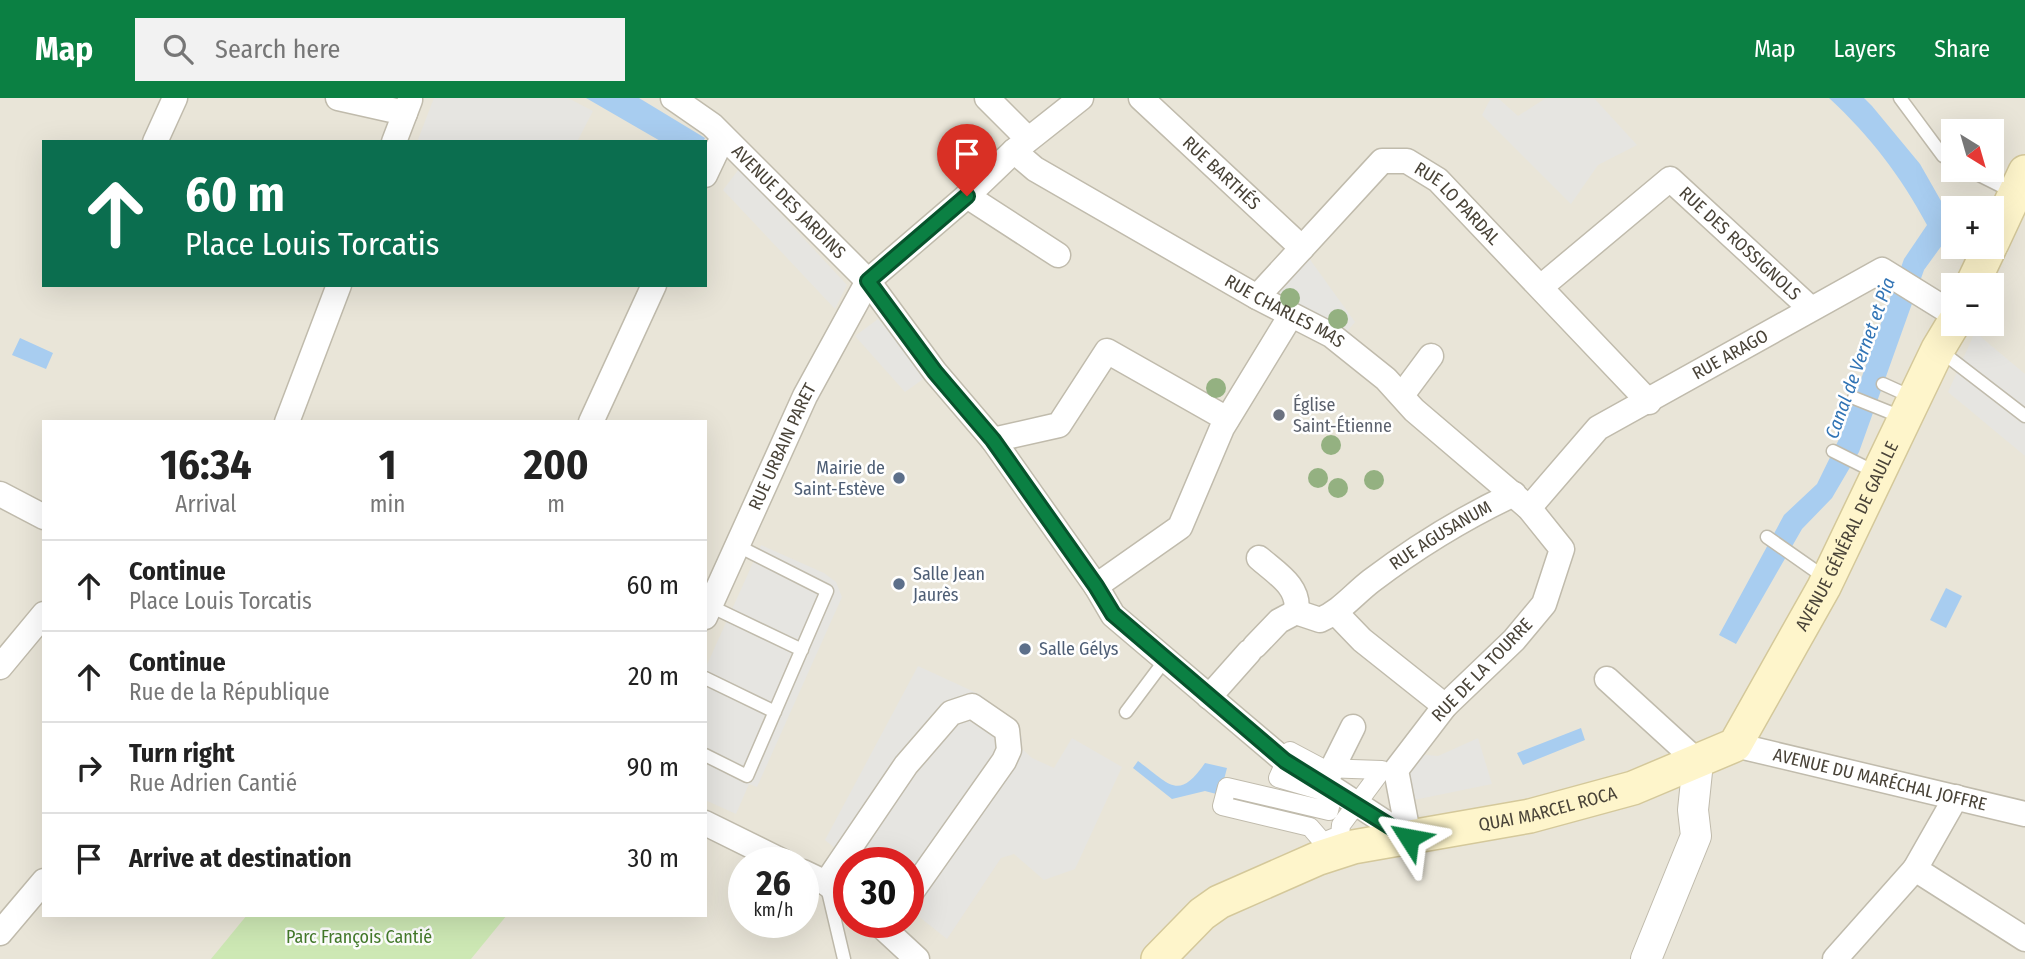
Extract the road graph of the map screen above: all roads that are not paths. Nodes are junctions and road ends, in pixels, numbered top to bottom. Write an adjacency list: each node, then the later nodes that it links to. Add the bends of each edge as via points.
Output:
1 (175, 98): 10 (street)
2 (338, 98): 8 (street)
3 (673, 98): 9 (street, AVENUE DES JARDINS)
4 (987, 98): 12 (street, RUE CHARLES MAS)
5 (1081, 98): 12 (street)
6 (1141, 98): 18 (street, RUE BARTHÉS)
7 (1900, 98): 13 (lane)
8 (408, 106): 11 (street)
9 (723, 137): 14 (street); 20 (street, AVENUE DES JARDINS)
10 (156, 140)
11 (395, 140)
12 (1021, 145): 16 (street); 24 (street, RUE CHARLES MAS, via 1035,169)
13 (1941, 153)
14 (707, 171)
15 (2020, 183): 17 (main road)
16 (967, 196): 19 (street); 20 (street)
17 (2004, 217)
18 (1302, 248): 21 (street, RUE LO PARDAL, via 1382,161 1407,161 1438,180); 24 (street, RUE LO PARDAL)
19 (1058, 255)
20 (868, 281): 39 (street, AVENUE DES JARDINS, via 935,372); 46 (street, RUE URBAIN PARET, via 805,396)
21 (1542, 286): 26 (street, RUE DES ROSSIGNOLS, via 1670,179); 33 (street, RUE LO PARDAL)
22 (339, 287): 36 (street)
23 (653, 287): 37 (street)
24 (1257, 297): 27 (street, RUE CHARLES MAS)
25 (1941, 306): 26 (street, RUE ARAGO, via 1882,270)
26 (1810, 309): 33 (street, RUE ARAGO)
27 (1291, 315): 31 (street, RUE CHARLES MAS, via 1331,335); 38 (street)
28 (1945, 336): 34 (main road, AVENUE GÉNÉRAL DE GAULLE); 35 (lane)
29 (1430, 356): 31 (street)
30 (1883, 384): 34 (lane)
31 (1402, 395): 43 (street, RUE CHARLES MAS)
32 (1854, 398): 34 (lane)
33 (1649, 402): 43 (street, RUE ARAGO, via 1598,428)
34 (1898, 407): 41 (main road, AVENUE GÉNÉRAL DE GAULLE)
35 (2025, 416)
36 (289, 420)
37 (592, 420)
38 (1224, 423): 39 (street, via 1107,351 1059,425); 49 (street, via 1180,527)
39 (993, 440): 49 (street, AVENUE DES JARDINS)
40 (1833, 451): 41 (lane)
41 (1867, 468): 48 (main road, AVENUE GÉNÉRAL DE GAULLE)
42 (0, 494): 44 (street)
43 (1522, 501): 52 (street, RUE AGUSANUM, via 1461,519 1370,582); 60 (street, RUE DE LA TOURRE, via 1562,549 1544,604 1514,640)
44 (42, 516)
45 (1767, 537): 48 (lane)
46 (737, 546): 50 (street, RUE URBAIN PARET); 54 (lane, via 827,591)
47 (1259, 558): 51 (street, via 1290,585 1298,601)
48 (1828, 580): 64 (main road, AVENUE GÉNÉRAL DE GAULLE)
49 (1096, 586): 55 (street, AVENUE DES JARDINS, via 1113,614)
50 (708, 612): 54 (lane)
51 (1296, 612): 52 (street, via 1320,620); 59 (street, via 1279,621)
52 (1336, 613): 60 (street, via 1362,640)
53 (42, 616): 56 (street)
54 (802, 650): 61 (lane)
55 (1165, 660): 59 (street, AVENUE DES JARDINS); 62 (lane)
56 (0, 667)
57 (707, 679): 61 (lane)
58 (1607, 679): 67 (street)
59 (1203, 693): 66 (street, AVENUE DES JARDINS)
60 (1445, 706): 73 (street, RUE DE LA TOURRE, via 1396,770)
61 (775, 712): 65 (lane, via 747,776)
62 (1126, 712)
63 (1353, 727): 68 (street)
64 (1735, 745): 67 (main road, QUAI MARCEL ROCA); 69 (street, AVENUE DU MARÉCHAL JOFFRE)
65 (707, 756)
66 (1285, 761): 68 (street, AVENUE DES JARDINS); 70 (street, via 1278,778 1334,794 1329,811 1227,787 1222,806 1310,827 1323,842 1340,835 1341,825)
67 (1698, 762): 73 (main road, QUAI MARCEL ROCA, via 1633,788 1530,816); 89 (street, via 1693,810 1696,836)
68 (1329, 775): 70 (street, AVENUE DES JARDINS); 70 (street, via 1382,770)
69 (1956, 797): 71 (street, AVENUE DU MARÉCHAL JOFFRE); 76 (street)
70 (1357, 803): 73 (street, AVENUE DES JARDINS)
71 (2025, 814)
72 (707, 823): 74 (street)
73 (1409, 838): 88 (main road, QUAI MARCEL ROCA, via 1319,858 1219,902)
74 (754, 847)
75 (850, 847): 78 (street, via 906,765 951,713 972,706 1007,730 1009,750)
76 (1915, 869): 85 (street); 90 (street)
77 (833, 873): 81 (street)
78 (924, 875)
79 (819, 880): 81 (street)
80 (42, 883): 83 (street)
81 (826, 883): 82 (street); 86 (lane)
82 (833, 888)
83 (0, 933)
84 (897, 938): 87 (street)
85 (2025, 939)
86 (844, 959)
87 (917, 959)
88 (1158, 959)
89 (1646, 959)
90 (1835, 959)

